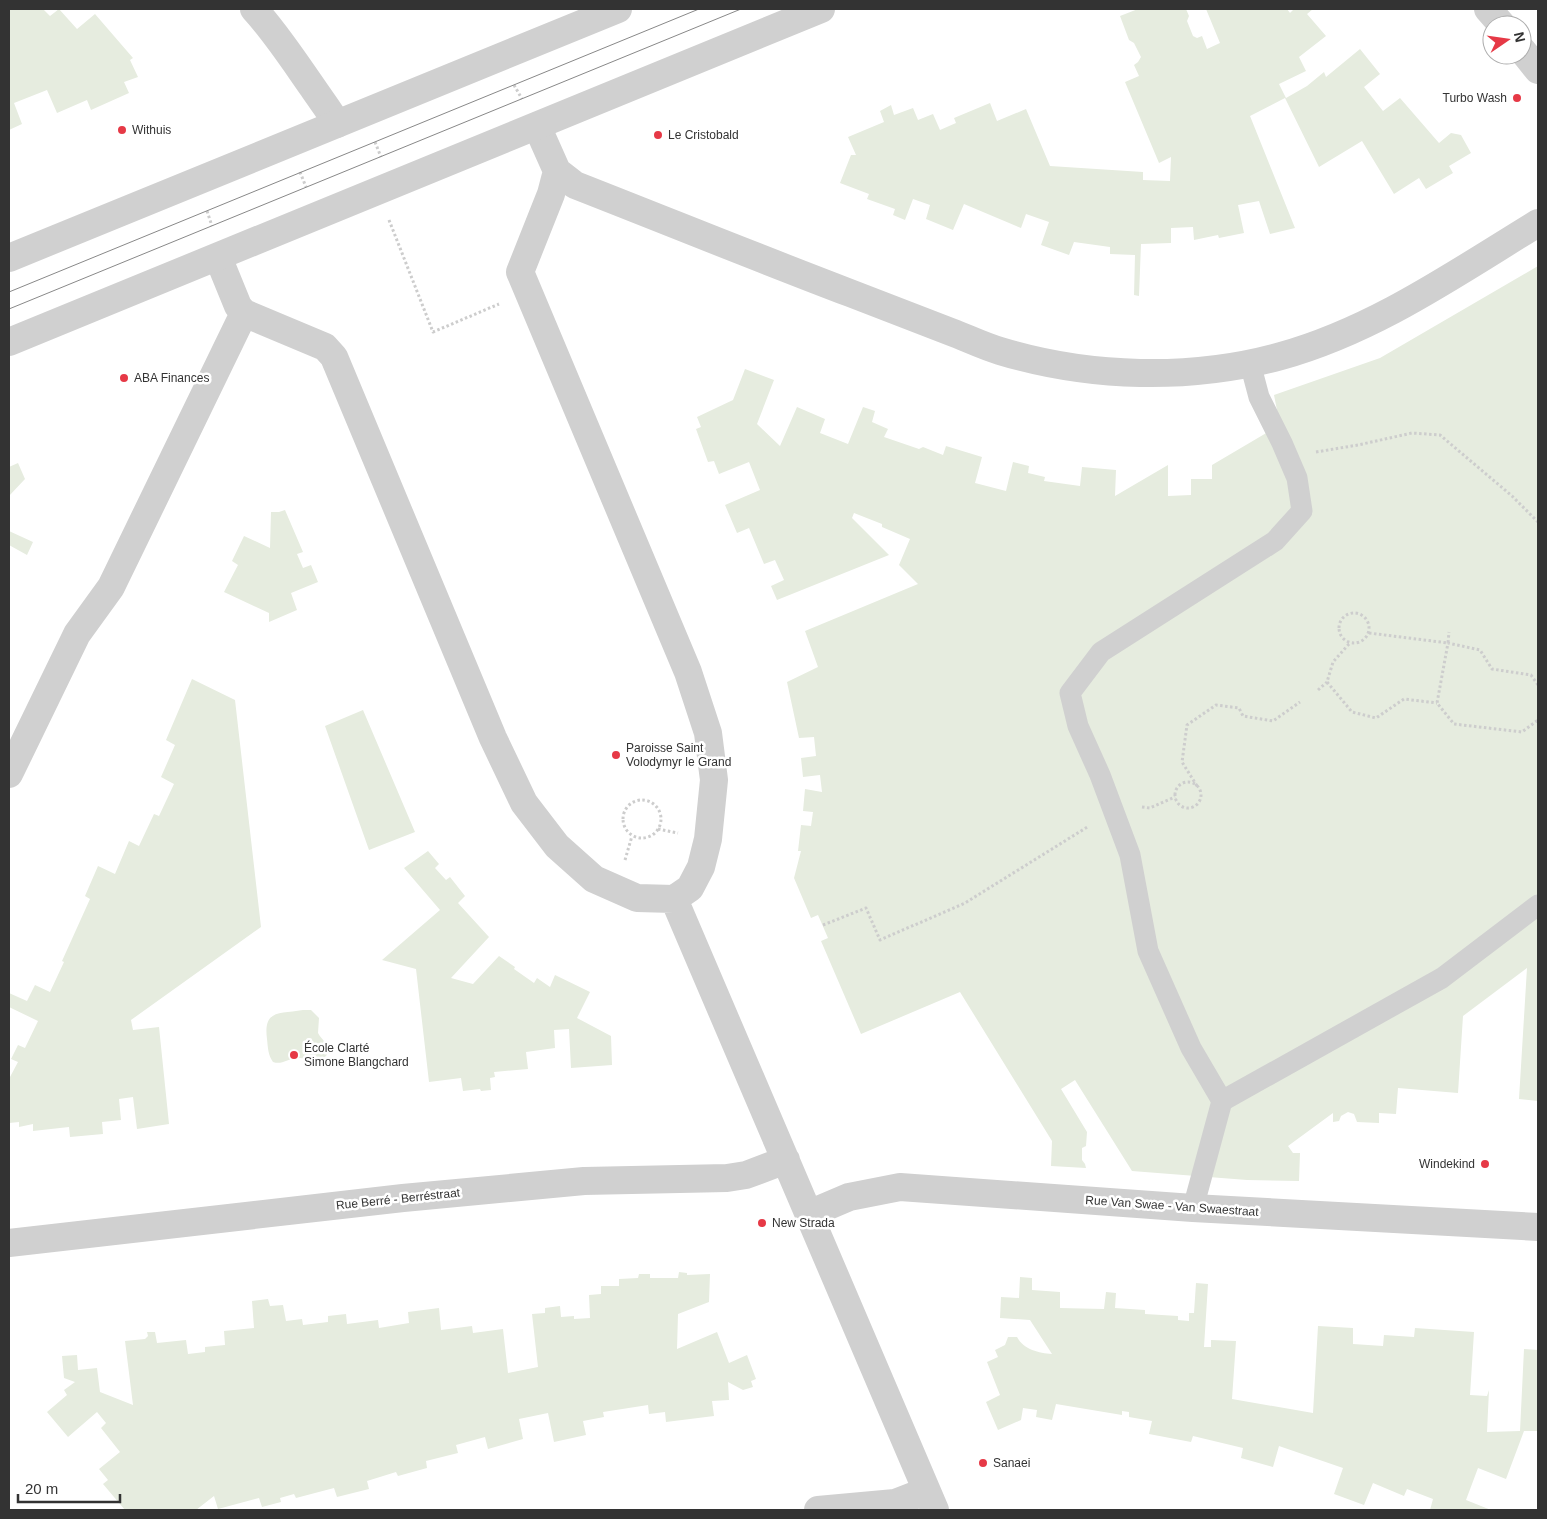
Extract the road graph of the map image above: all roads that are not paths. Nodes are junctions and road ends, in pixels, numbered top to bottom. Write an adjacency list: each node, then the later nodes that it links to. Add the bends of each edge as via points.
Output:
1 (254, 9): 4 (street, via 331,114)
2 (618, 9): 4 (street)
3 (821, 9): 5 (street)
4 (346, 120): 9 (street)
5 (536, 126): 6 (street); 8 (street)
6 (557, 172): 12 (street, via 575,185 1000,351 1069,366 1142,373 1204,370); 14 (street, via 520,272 688,672 708,733 714,780 708,838 701,867 690,888)
7 (1538, 223): 12 (street, via 1380,317 1315,344)
8 (218, 257): 10 (street); 11 (street)
9 (9, 258)
10 (244, 313): 13 (street, via 111,587 77,634); 14 (street, via 325,347 334,356 493,738 524,803 557,846 594,879 637,898)
11 (9, 342)
12 (1250, 363): 16 (lane, via 1259,397 1297,478 1302,511 1275,541 1102,652 1070,693 1078,726 1130,855 1148,951 1191,1048)
13 (9, 774)
14 (674, 899): 17 (street)
15 (1538, 905): 16 (lane, via 1442,978)
16 (1222, 1101): 18 (lane)
17 (786, 1160): 19 (street); 21 (street, Rue Berré - Berréstraat, via 746,1175 727,1178 584,1181 403,1198)
18 (1193, 1208): 19 (street, Rue Van Swae - Van Swaestraat, via 900,1187 849,1197); 20 (street, Rue Van Swae - Van Swaestraat)
19 (809, 1214): 22 (street)
20 (1538, 1227)
21 (9, 1243)
22 (931, 1500): 23 (street)
23 (818, 1510)

